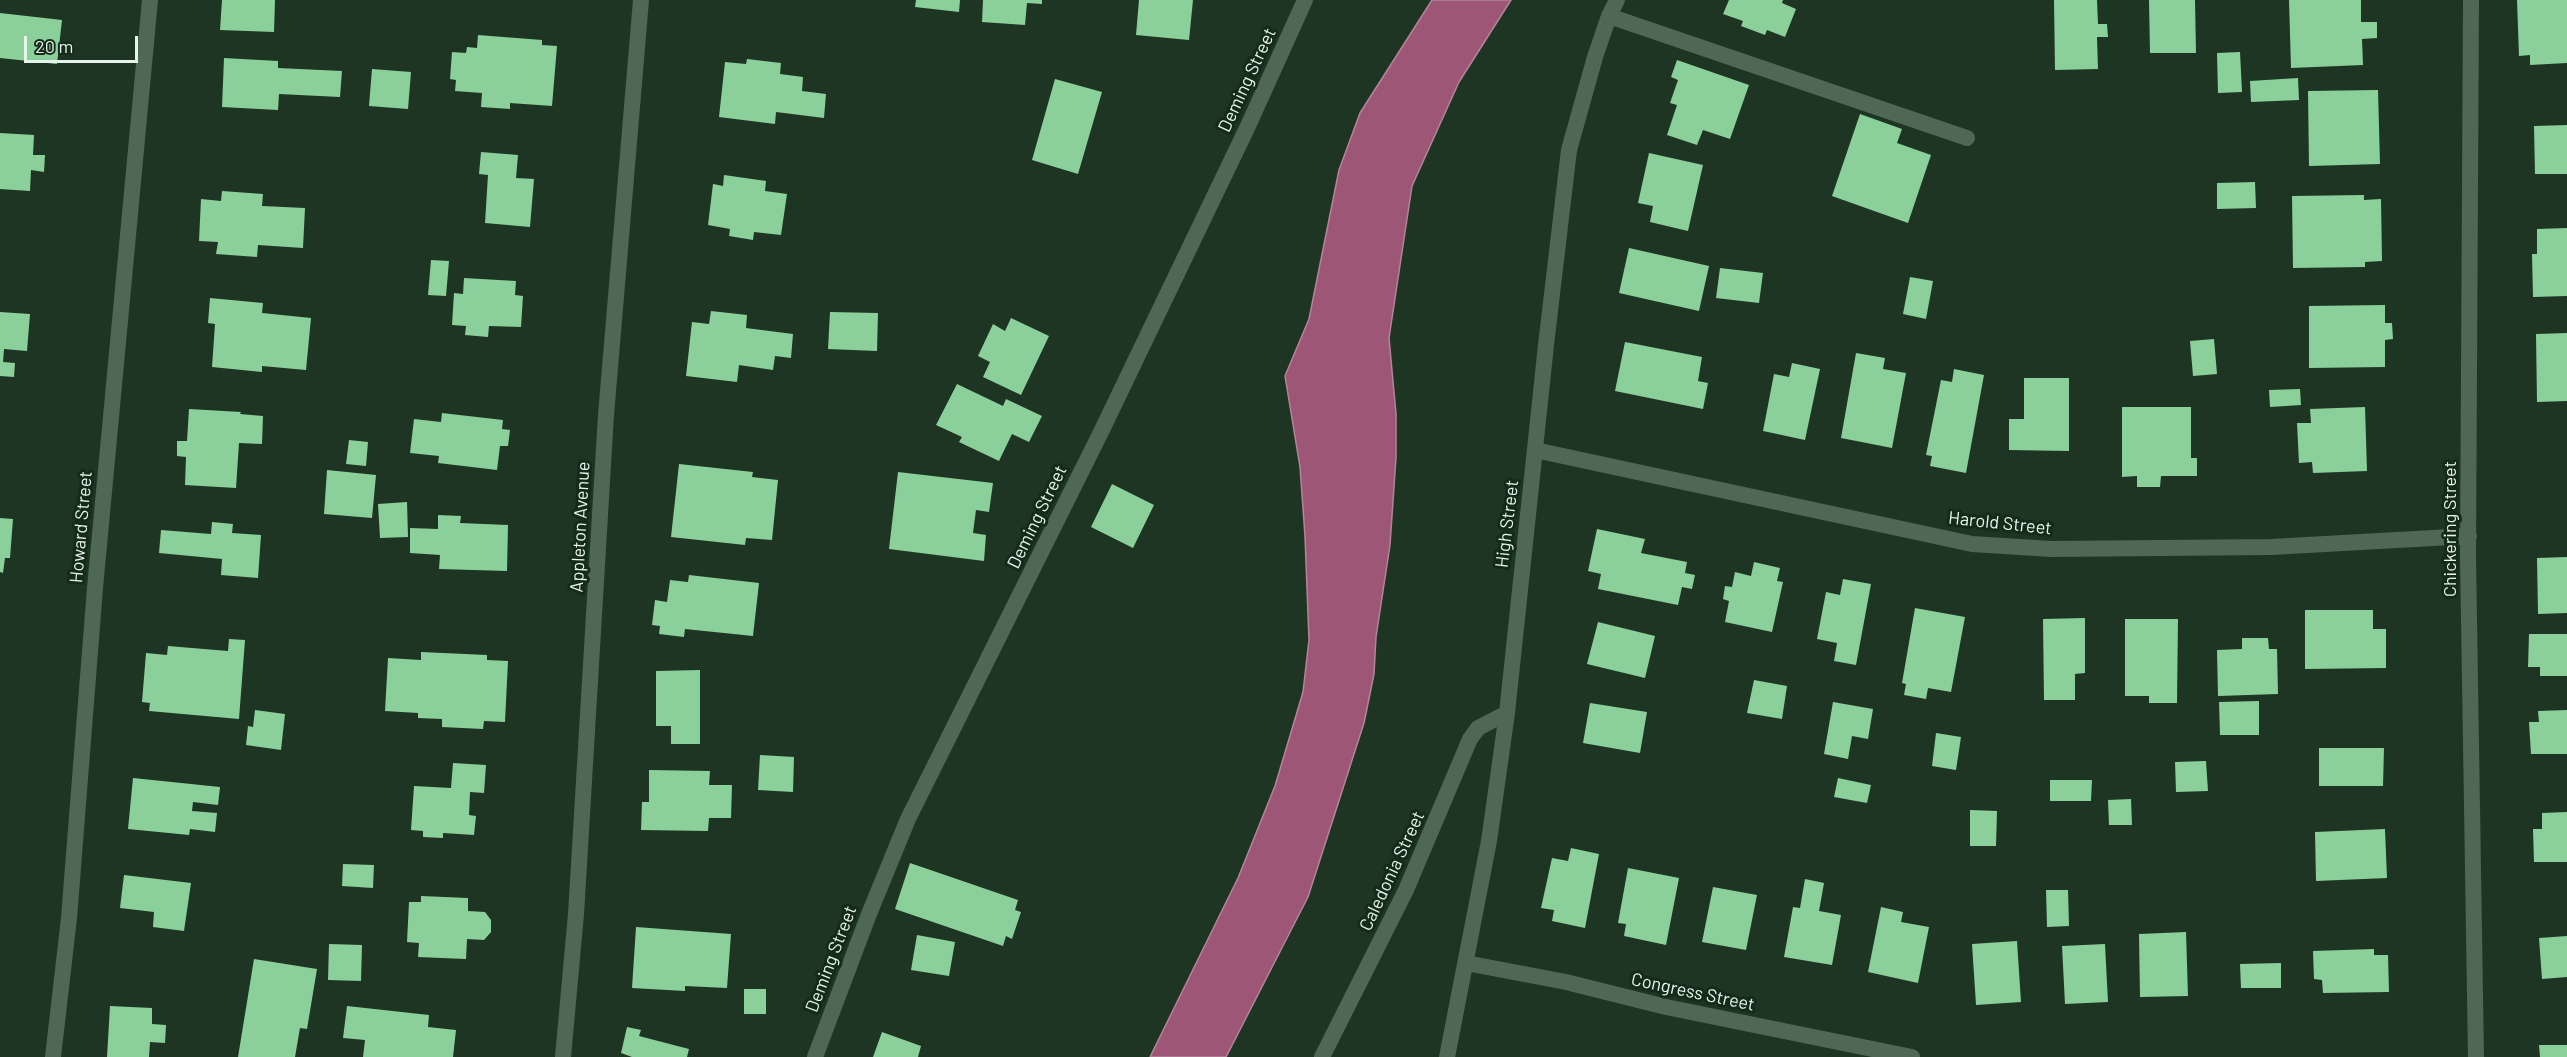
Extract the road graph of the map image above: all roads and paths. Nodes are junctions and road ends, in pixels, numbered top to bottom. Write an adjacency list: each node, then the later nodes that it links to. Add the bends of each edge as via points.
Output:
1 (150, 0): 12 (street, Howard Street, via 95,588 69,918)
2 (641, 0): 13 (street, Appleton Avenue, via 606,415 576,914)
3 (1305, 0): 14 (street, Deming Street, via 1106,422 908,819)
4 (1617, 0): 6 (street, High Street)
5 (2471, 0): 9 (street, Chickering Street)
6 (1609, 16): 7 (street); 8 (street, High Street, via 1569,150)
7 (1966, 138)
8 (1535, 450): 9 (street, Harold Street, via 1972,544 2050,549 2271,547); 10 (street, High Street)
9 (2469, 536): 18 (street, Chickering Street)
10 (1507, 713): 11 (street, High Street); 15 (street, Caledonia Street, via 1478,728 1470,739 1406,890)
11 (1466, 963): 16 (street, High Street); 17 (street, Congress Street)
12 (53, 1057)
13 (563, 1057)
14 (815, 1057)
15 (1322, 1057)
16 (1447, 1057)
17 (1912, 1057)
18 (2476, 1057)

